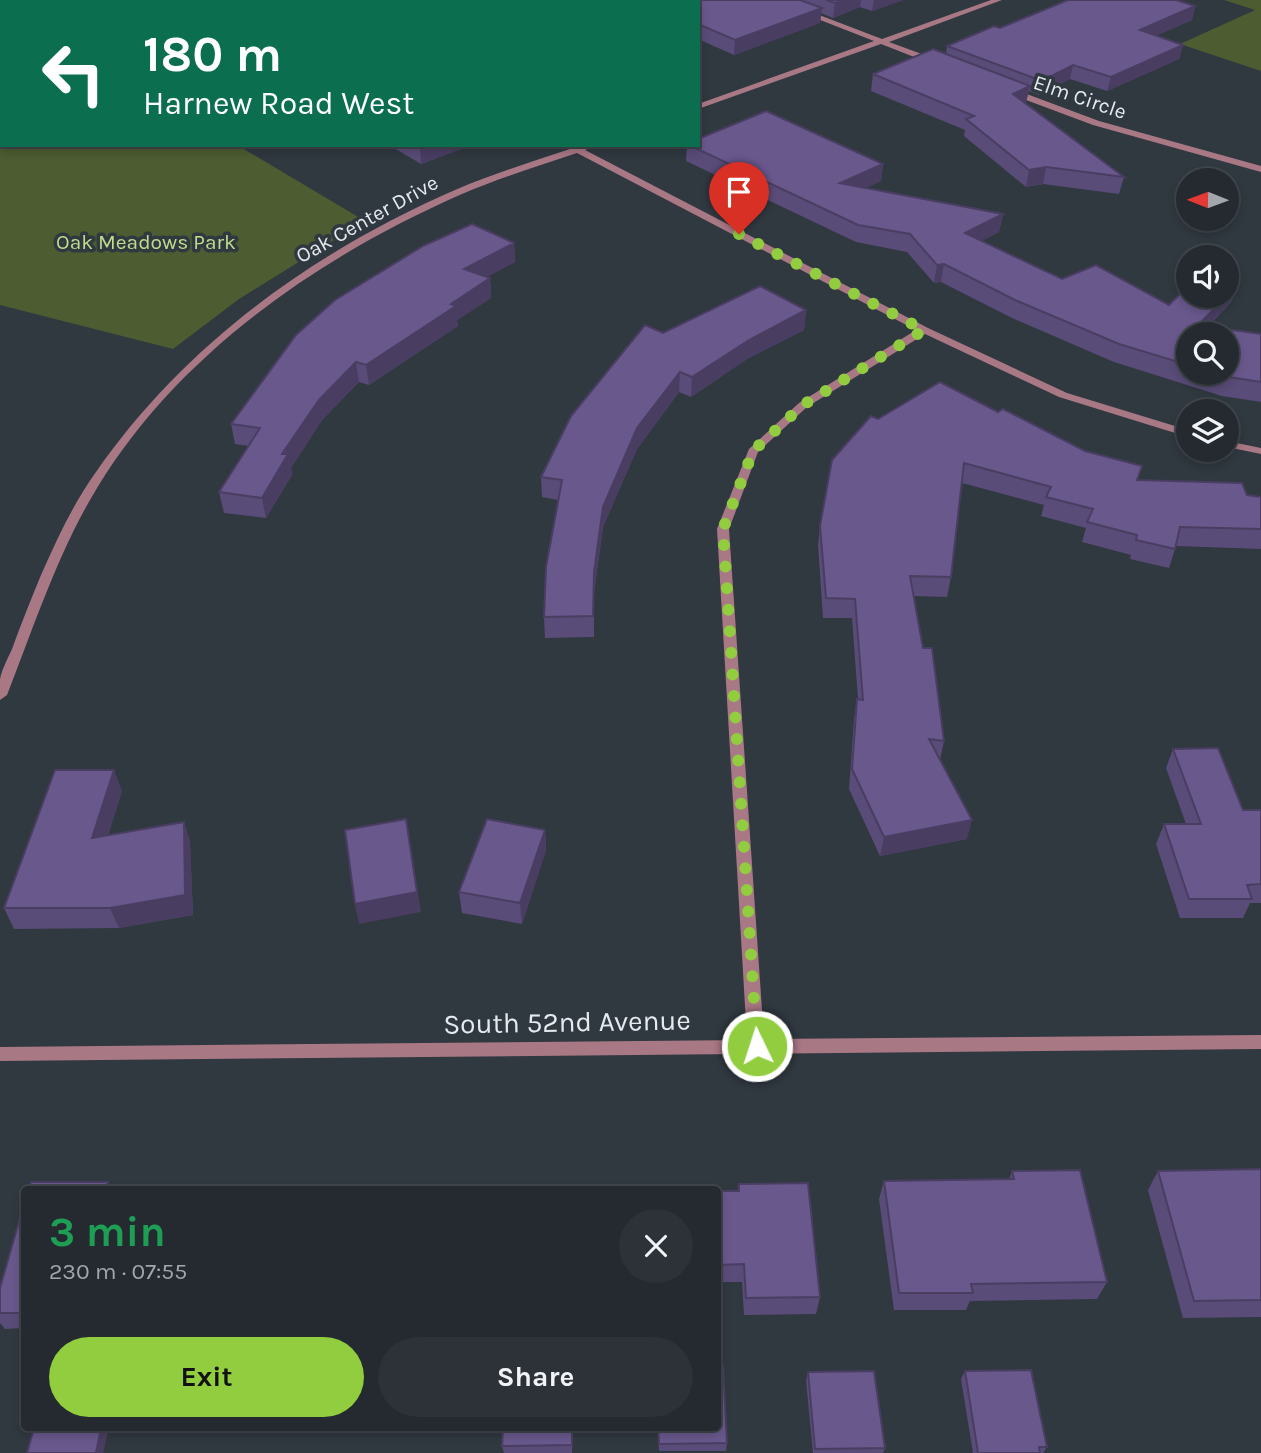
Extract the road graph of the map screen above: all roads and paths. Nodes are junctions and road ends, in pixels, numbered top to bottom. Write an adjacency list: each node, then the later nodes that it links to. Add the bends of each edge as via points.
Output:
1 (773, 0): 3 (street)
2 (998, 0): 3 (street)
3 (881, 42): 4 (street); 6 (street)
4 (944, 66)
5 (995, 85): 8 (street, Elm Circle, via 1096,123)
6 (700, 106)
7 (572, 148): 9 (street); 13 (street, Oak Center Drive, via 459,191 335,254 268,299 187,369 99,475 64,540)
8 (1261, 169)
9 (924, 330): 10 (street, via 1063,396); 15 (street, via 803,405 753,451 723,529)
10 (1176, 430)
11 (1239, 447): 12 (street)
12 (1261, 452)
13 (0, 695)
14 (1261, 1042): 15 (street, South 52nd Avenue)
15 (757, 1046): 16 (street, South 52nd Avenue)
16 (0, 1054)

